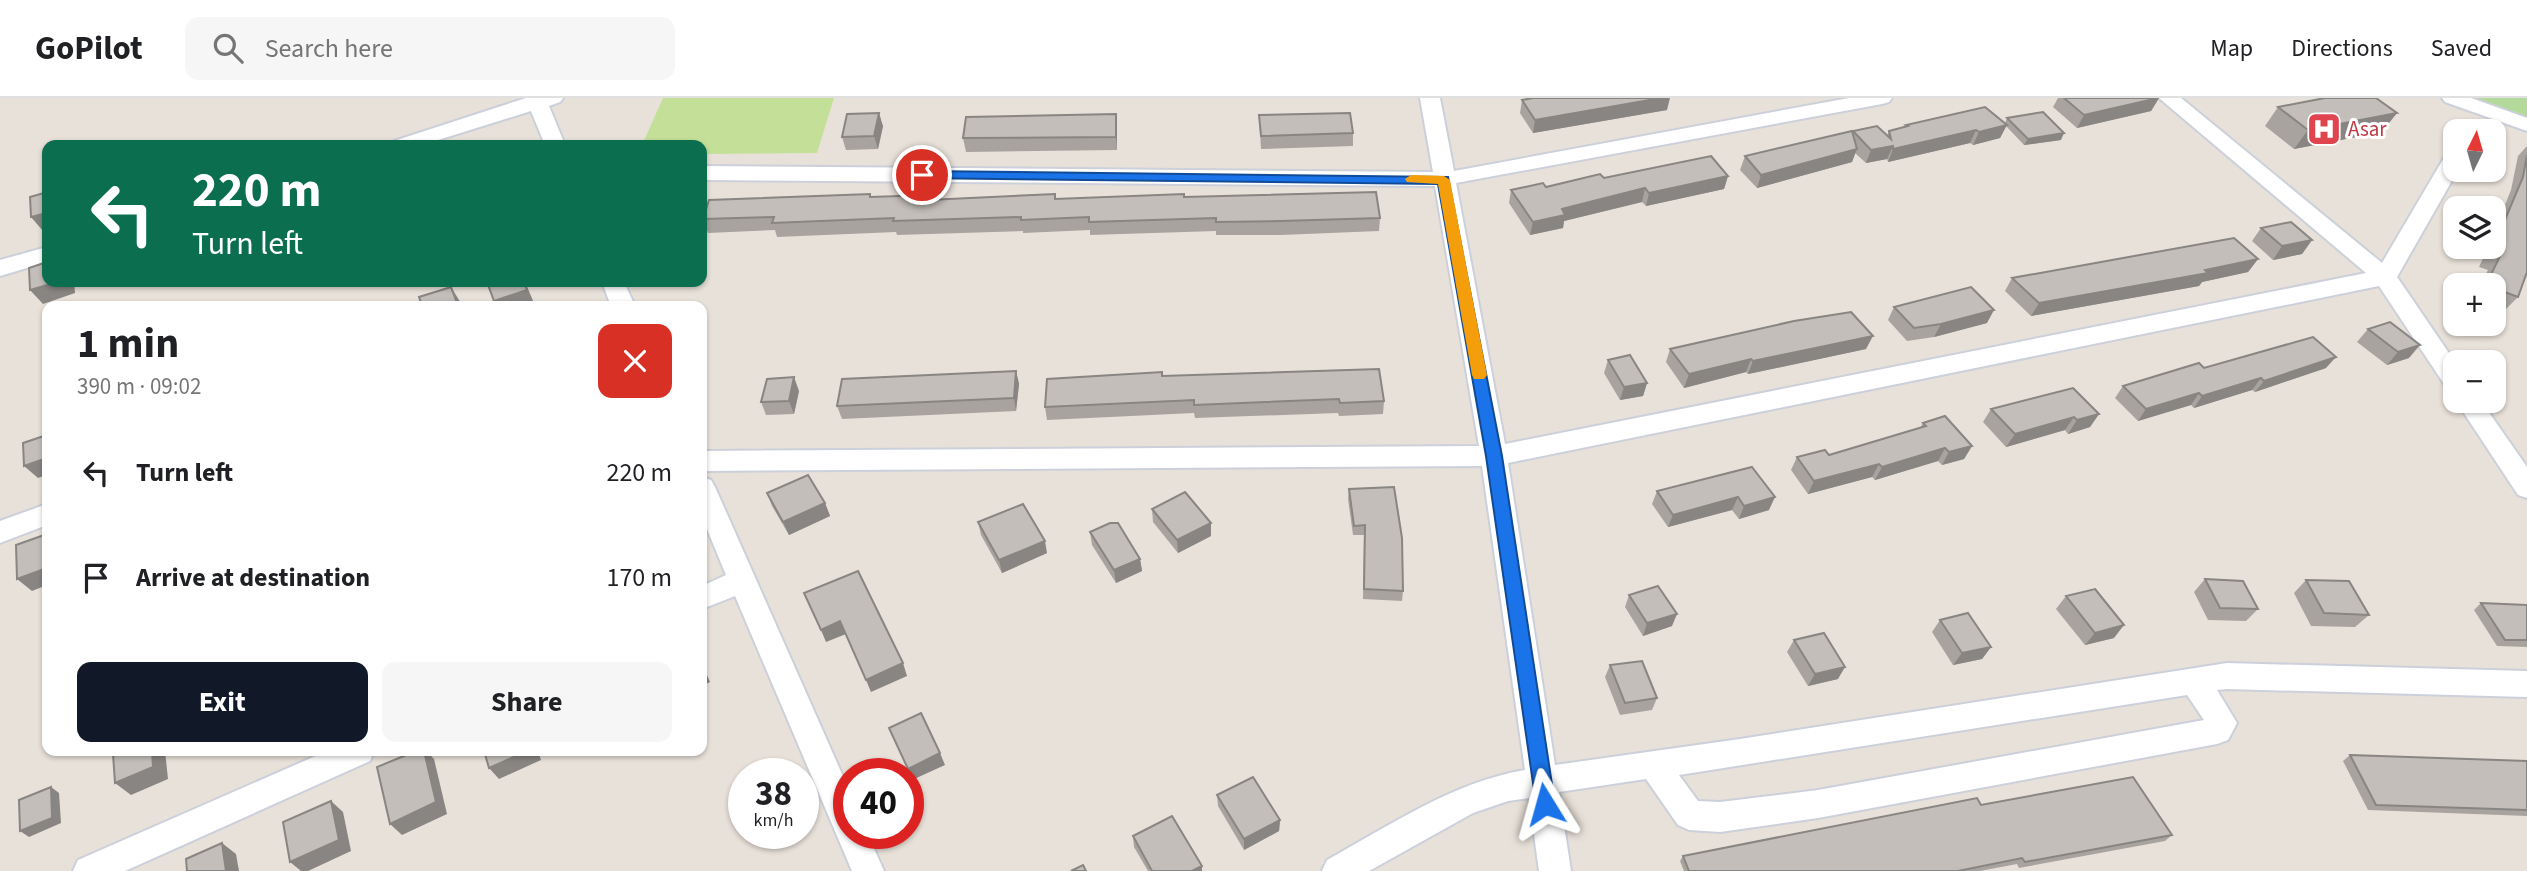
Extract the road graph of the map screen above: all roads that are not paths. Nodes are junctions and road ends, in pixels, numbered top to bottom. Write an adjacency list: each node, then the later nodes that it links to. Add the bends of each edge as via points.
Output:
1 (1430, 98): 13 (street)
2 (1882, 98): 13 (street)
3 (2169, 98): 16 (street)
4 (2452, 98): 6 (street)
5 (542, 100): 9 (street); 10 (street)
6 (2483, 109): 7 (street); 8 (street)
7 (2477, 119)
8 (2527, 125)
9 (417, 140)
10 (554, 140)
11 (707, 173): 13 (street)
12 (2443, 177): 16 (street)
13 (1444, 180): 19 (street)
14 (42, 255): 15 (street)
15 (0, 268)
16 (2385, 277): 17 (street); 19 (street)
17 (2443, 363)
18 (2476, 413): 21 (street)
19 (1494, 456): 20 (street); 31 (street)
20 (707, 461)
21 (2527, 488)
22 (707, 499): 25 (street)
23 (42, 516): 24 (street)
24 (0, 532)
25 (742, 580): 26 (street); 32 (street)
26 (707, 596)
27 (2194, 680): 28 (street, via 2227,676); 30 (street); 30 (street, via 2222,723 2217,731 1818,804 1720,817 1689,815)
28 (2527, 684)
29 (348, 756): 34 (street)
30 (1654, 765): 31 (street)
31 (1542, 782): 36 (street, via 1508,787 1464,802); 37 (street)
32 (833, 790)
33 (858, 849): 35 (street)
34 (89, 871)
35 (868, 871)
36 (1338, 871)
37 (1555, 871)

